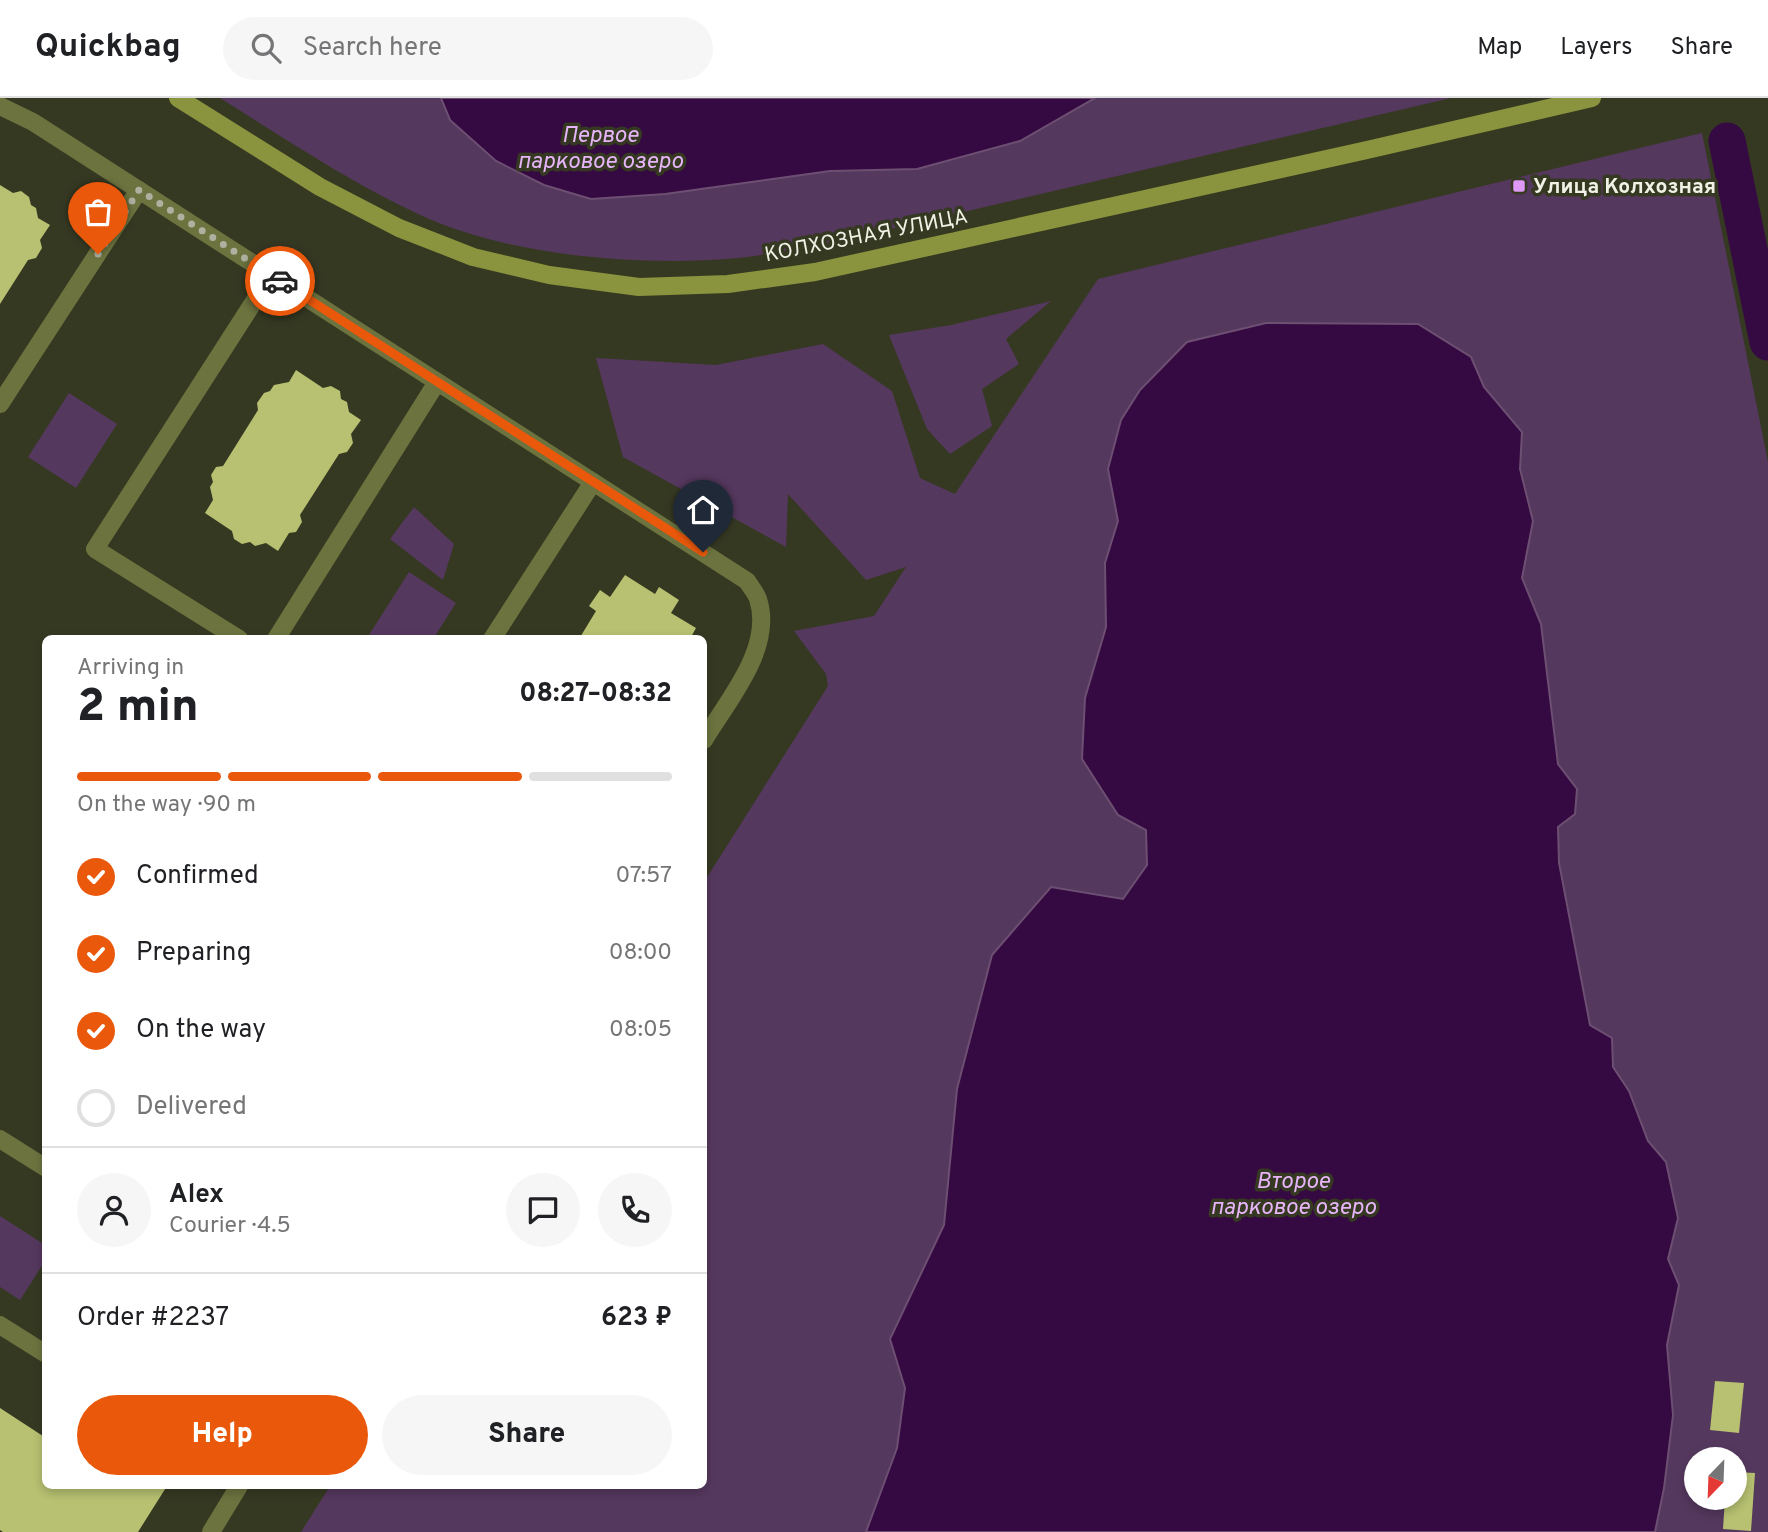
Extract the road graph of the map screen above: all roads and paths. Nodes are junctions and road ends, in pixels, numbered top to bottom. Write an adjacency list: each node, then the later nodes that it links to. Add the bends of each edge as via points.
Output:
1 (178, 98): 2 (main road, КОЛХОЗНАЯ УЛИЦА, via 320,187 399,228 473,257 549,275 639,287 729,284 815,272)
2 (1592, 98)
3 (0, 106): 4 (lane)
4 (139, 190): 5 (lane); 7 (lane)
5 (271, 275): 6 (lane); 9 (lane, via 95,549)
6 (437, 382): 8 (lane); 10 (lane)
7 (0, 404)
8 (593, 482): 11 (lane); 12 (lane, via 747,581 758,597 759,646)
9 (233, 635)
10 (279, 635)
11 (495, 635)
12 (707, 735)
13 (0, 1139): 14 (lane)
14 (42, 1165)
15 (0, 1325): 16 (lane)
16 (42, 1351)
17 (237, 1489): 18 (lane)
18 (211, 1532)

